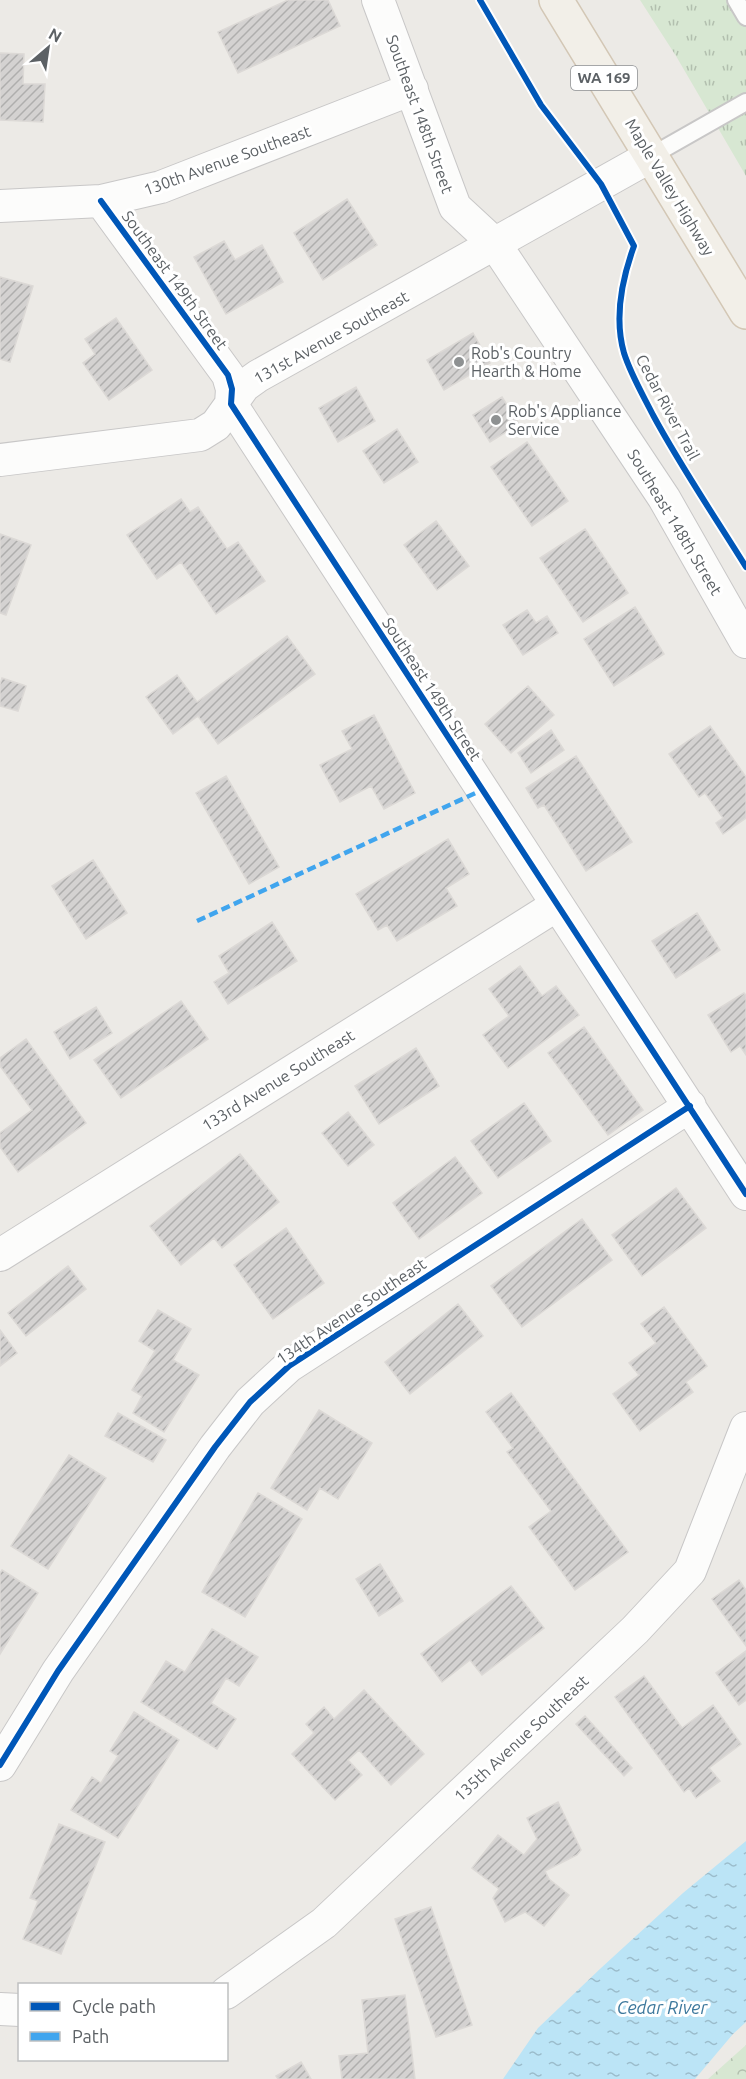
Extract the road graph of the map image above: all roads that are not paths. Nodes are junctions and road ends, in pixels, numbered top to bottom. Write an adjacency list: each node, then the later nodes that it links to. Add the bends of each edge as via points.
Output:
1 (378, 0): 5 (street, Southeast 148th Street)
2 (556, 0): 7 (main road, Maple Valley Highway / WA 169)
3 (736, 0): 4 (lane)
4 (746, 16)
5 (411, 89): 8 (street, 130th Avenue Southeast, via 161,187); 10 (street, Southeast 148th Street, via 455,207)
6 (746, 102): 7 (lane)
7 (651, 156): 10 (street, 131st Avenue Southeast); 11 (main road, Maple Valley Highway / WA 169)
8 (101, 201): 9 (street, 130th Avenue Southeast); 12 (street, Southeast 149th Street, via 228,375)
9 (0, 206)
10 (495, 244): 12 (street, 131st Avenue Southeast, via 258,376 244,386); 14 (street, Southeast 148th Street, via 664,498)
11 (746, 312)
12 (231, 404): 13 (street, 131st Avenue Southeast, via 216,425 200,435); 15 (street, Southeast 149th Street)
13 (0, 460)
14 (746, 642)
15 (557, 905): 16 (street, Southeast 149th Street); 18 (street, 133rd Avenue Southeast)
16 (690, 1106): 17 (street, Southeast 149th Street); 20 (street, 134th Avenue Southeast, via 289,1366 250,1402 58,1671)
17 (746, 1194)
18 (0, 1255)
19 (746, 1428): 21 (street, 135th Avenue Southeast, via 690,1571 634,1630 324,1923)
20 (0, 1765)
21 (228, 1992)
22 (0, 2009): 23 (street)
23 (18, 2010)

